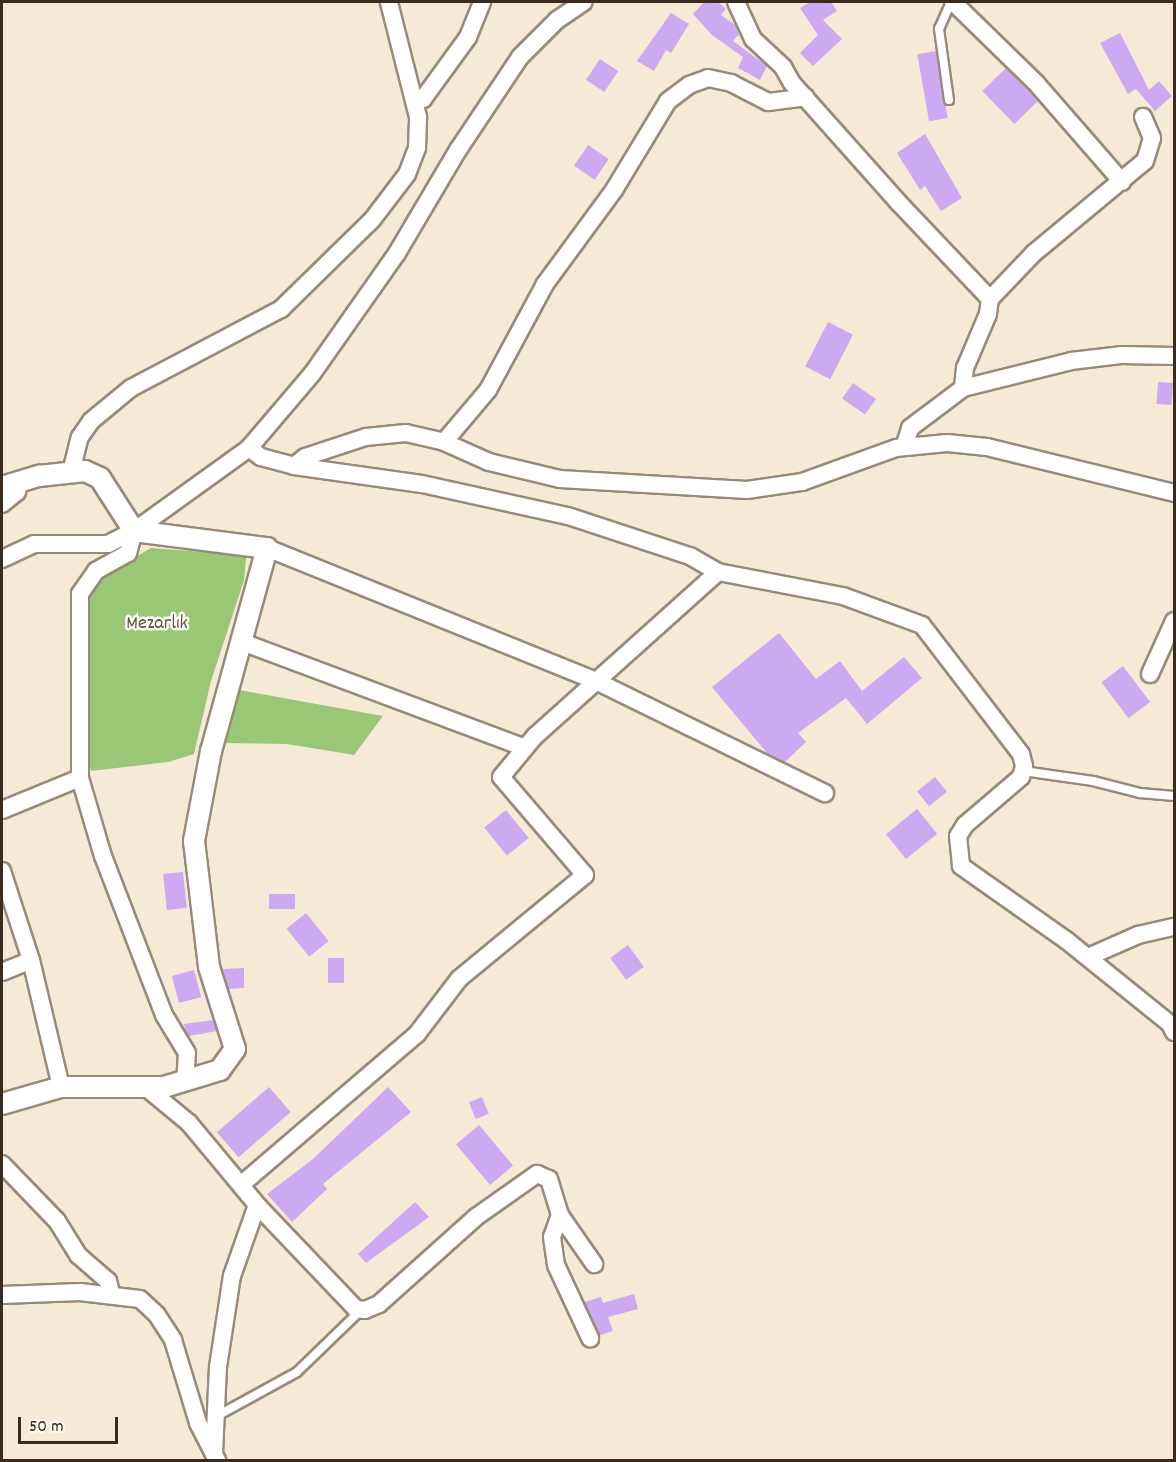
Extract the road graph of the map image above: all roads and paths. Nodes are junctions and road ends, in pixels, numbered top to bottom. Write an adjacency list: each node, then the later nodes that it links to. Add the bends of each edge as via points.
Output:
1 (389, 2): 8 (street)
2 (482, 2): 8 (street, via 468,37 423,99)
3 (584, 2): 16 (street, via 556,20 520,57 391,262 312,374)
4 (736, 2): 6 (street, via 753,39 783,67)
5 (952, 2): 7 (lane, via 939,29); 10 (street, via 1028,75)
6 (806, 97): 11 (street); 14 (street, via 768,102 731,82 708,78 689,85 668,101 614,190 545,284 488,390)
7 (949, 100)
8 (415, 102): 18 (street, via 419,128 413,161 372,220 281,309 131,388 91,421 80,437)
9 (1143, 117): 10 (street, via 1152,138 1151,151)
10 (1122, 182): 11 (street, via 1055,234)
11 (990, 299): 13 (street, via 988,314 965,368)
12 (1174, 356): 13 (street, via 1121,355 1071,361)
13 (963, 388): 15 (street, via 910,428)
14 (444, 442): 15 (street, via 489,462 560,479 728,490 802,482); 17 (street, via 419,434 380,434 305,457)
15 (904, 447): 20 (street, via 947,443 987,447)
16 (249, 448): 17 (street, via 261,457); 22 (street)
17 (294, 466): 25 (street, via 422,484 568,516 690,556)
18 (71, 472): 19 (street); 22 (street, via 85,471 100,478)
19 (11, 484): 21 (street, via 17,492)
20 (1174, 493)
21 (2, 504)
22 (134, 531): 23 (street); 24 (street, via 108,544 34,544); 32 (street, via 128,553 96,571 80,594)
23 (267, 548): 27 (street); 29 (street)
24 (2, 559)
25 (718, 572): 29 (street); 31 (street, via 843,596 922,625 1021,754)
26 (1174, 621): 28 (street)
27 (242, 642): 30 (street); 42 (street, via 211,751 194,841 210,967 235,1049 220,1070)
28 (1150, 674)
29 (596, 681): 30 (street); 33 (street)
30 (525, 748): 47 (street, via 501,777 585,875 459,979 417,1034)
31 (1023, 771): 34 (lane); 38 (street, via 965,825 958,836 958,857 967,872)
32 (80, 778): 35 (street); 42 (street, via 103,856 164,1015 187,1053)
33 (825, 793)
34 (1174, 796)
35 (2, 810)
36 (2, 871): 39 (street)
37 (1174, 927): 38 (street, via 1138,935)
38 (1088, 957): 41 (street)
39 (31, 960): 40 (street); 43 (street)
40 (2, 972)
41 (1174, 1032)
42 (185, 1081): 44 (street)
43 (61, 1087): 44 (street); 45 (street)
44 (148, 1089): 47 (street, via 189,1123)
45 (2, 1104)
46 (2, 1164): 51 (street, via 57,1221 78,1255 108,1281)
47 (241, 1185): 48 (street)
48 (257, 1205): 53 (street, via 350,1307); 55 (street, via 232,1276 218,1367)
49 (560, 1215): 50 (street); 53 (street, via 549,1179 537,1174 458,1231 379,1304); 54 (street, via 552,1238 556,1265)
50 (594, 1264)
51 (111, 1293): 52 (street); 56 (street, via 140,1299 165,1325 198,1423)
52 (2, 1295)
53 (361, 1310): 55 (lane, via 297,1372)
54 (590, 1338)
55 (218, 1416): 56 (street)
56 (215, 1457)

